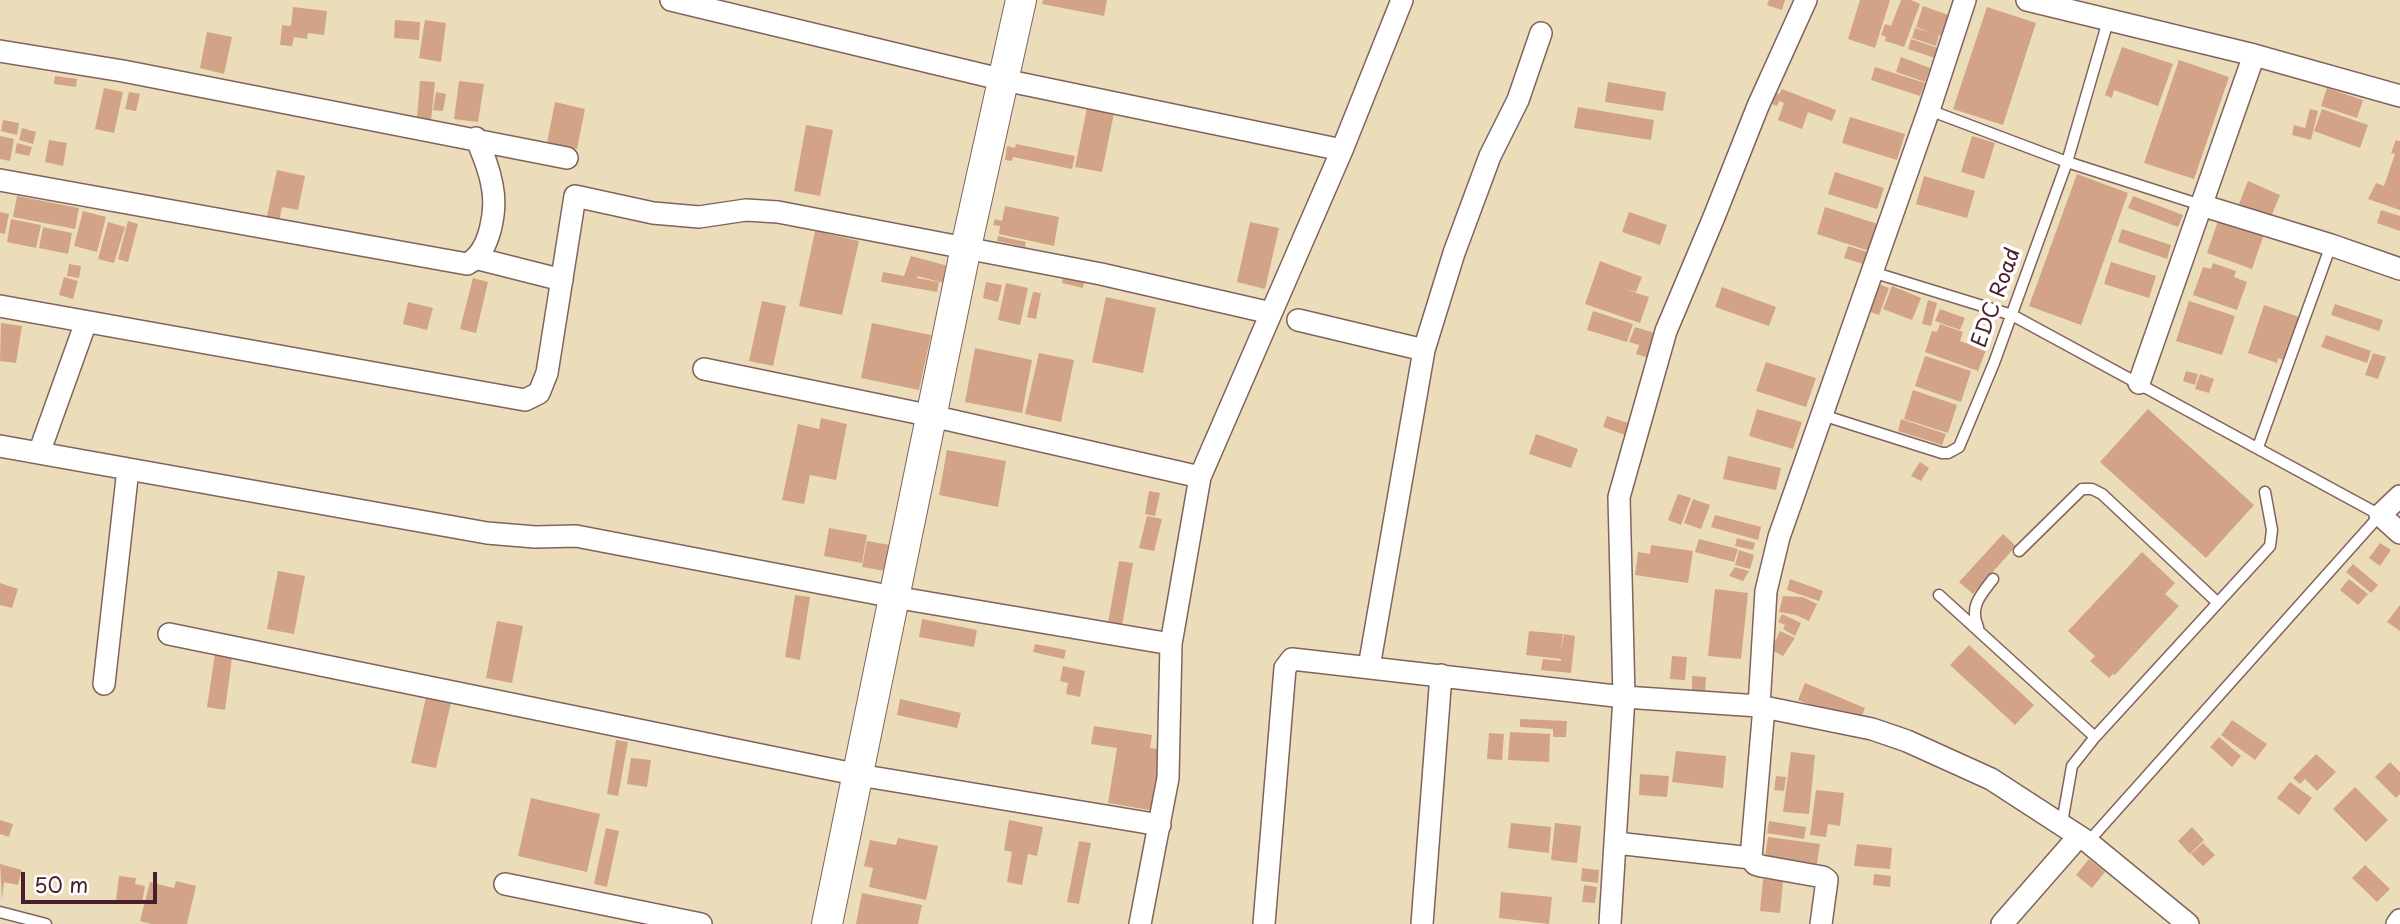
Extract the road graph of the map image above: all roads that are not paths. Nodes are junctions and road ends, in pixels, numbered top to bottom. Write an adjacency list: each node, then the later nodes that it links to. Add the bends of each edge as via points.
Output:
1 (671, 0): 11 (street)
2 (1021, 0): 11 (street)
3 (1402, 0): 15 (street)
4 (1806, 0): 56 (street, via 1666,331 1619,497)
5 (1965, 0): 13 (street)
6 (2027, 0): 7 (street)
7 (2108, 21): 10 (street); 17 (lane, EDC Road)
8 (1541, 33): 31 (street, via 1454,253)
9 (0, 51): 14 (street)
10 (2254, 55): 12 (street); 19 (street)
11 (1004, 80): 15 (street); 21 (street)
12 (2400, 96)
13 (1929, 110): 17 (lane); 24 (street)
14 (476, 138): 16 (street); 22 (street, via 493,188 487,240)
15 (1342, 150): 27 (street)
16 (567, 158)
17 (2067, 162): 19 (lane); 28 (lane, EDC Road)
18 (0, 180): 22 (street, via 467,264)
19 (2200, 205): 20 (street); 33 (street)
20 (2331, 245): 23 (street); 37 (lane)
21 (966, 247): 25 (street, via 778,212 746,210 699,217 653,213 575,196); 27 (street); 35 (street)
22 (475, 258): 25 (street)
23 (2400, 269)
24 (1872, 272): 28 (lane); 34 (street)
25 (562, 280): 30 (street, via 547,373 539,393 525,400)
26 (0, 306): 30 (street)
27 (1271, 313): 40 (street)
28 (2012, 315): 33 (lane); 34 (lane, EDC Road, via 1964,439 1955,450 1942,453)
29 (1298, 320): 31 (street)
30 (86, 321): 38 (street)
31 (1424, 349): 53 (street)
32 (704, 369): 35 (street)
33 (2138, 383): 37 (lane)
34 (1822, 415): 57 (street, via 1766,591)
35 (932, 416): 40 (street); 48 (street)
36 (0, 446): 38 (street)
37 (2258, 447): 43 (lane)
38 (40, 453): 39 (street)
39 (128, 469): 48 (street, via 487,533 576,536); 55 (street)
40 (1200, 477): 52 (street)
41 (2265, 492): 49 (lane, via 2270,546)
42 (2400, 496): 43 (street)
43 (2380, 515): 44 (street); 61 (lane)
44 (2400, 533)
45 (2019, 551): 49 (lane, via 2082,489 2092,489)
46 (1993, 579): 50 (lane, via 1976,603 1974,617)
47 (1939, 595): 50 (lane)
48 (894, 597): 52 (street); 59 (street)
49 (2218, 603): 58 (lane)
50 (1981, 632): 58 (lane)
51 (169, 634): 59 (street)
52 (1171, 644): 60 (street, via 1168,778)
53 (1369, 667): 54 (street); 70 (street, via 1292,659 1285,668)
54 (1441, 675): 56 (street); 71 (street)
55 (104, 684)
56 (1624, 697): 57 (street); 62 (street)
57 (1761, 706): 61 (street, via 1872,729 1907,741 1991,779); 63 (street)
58 (2095, 737): 61 (lane, via 2072,766)
59 (859, 775): 60 (street); 68 (street)
60 (1160, 825): 69 (street)
61 (2076, 834): 74 (street); 75 (street)
62 (1616, 843): 63 (street); 72 (street)
63 (1751, 858): 73 (street, via 1761,866 1827,880)
64 (505, 884): 67 (street)
65 (0, 912): 66 (lane)
66 (46, 924)
67 (701, 924)
68 (827, 924)
69 (1140, 924)
70 (1264, 924)
71 (1422, 924)
72 (1610, 924)
73 (1821, 924)
74 (2001, 924)
75 (2188, 924)

